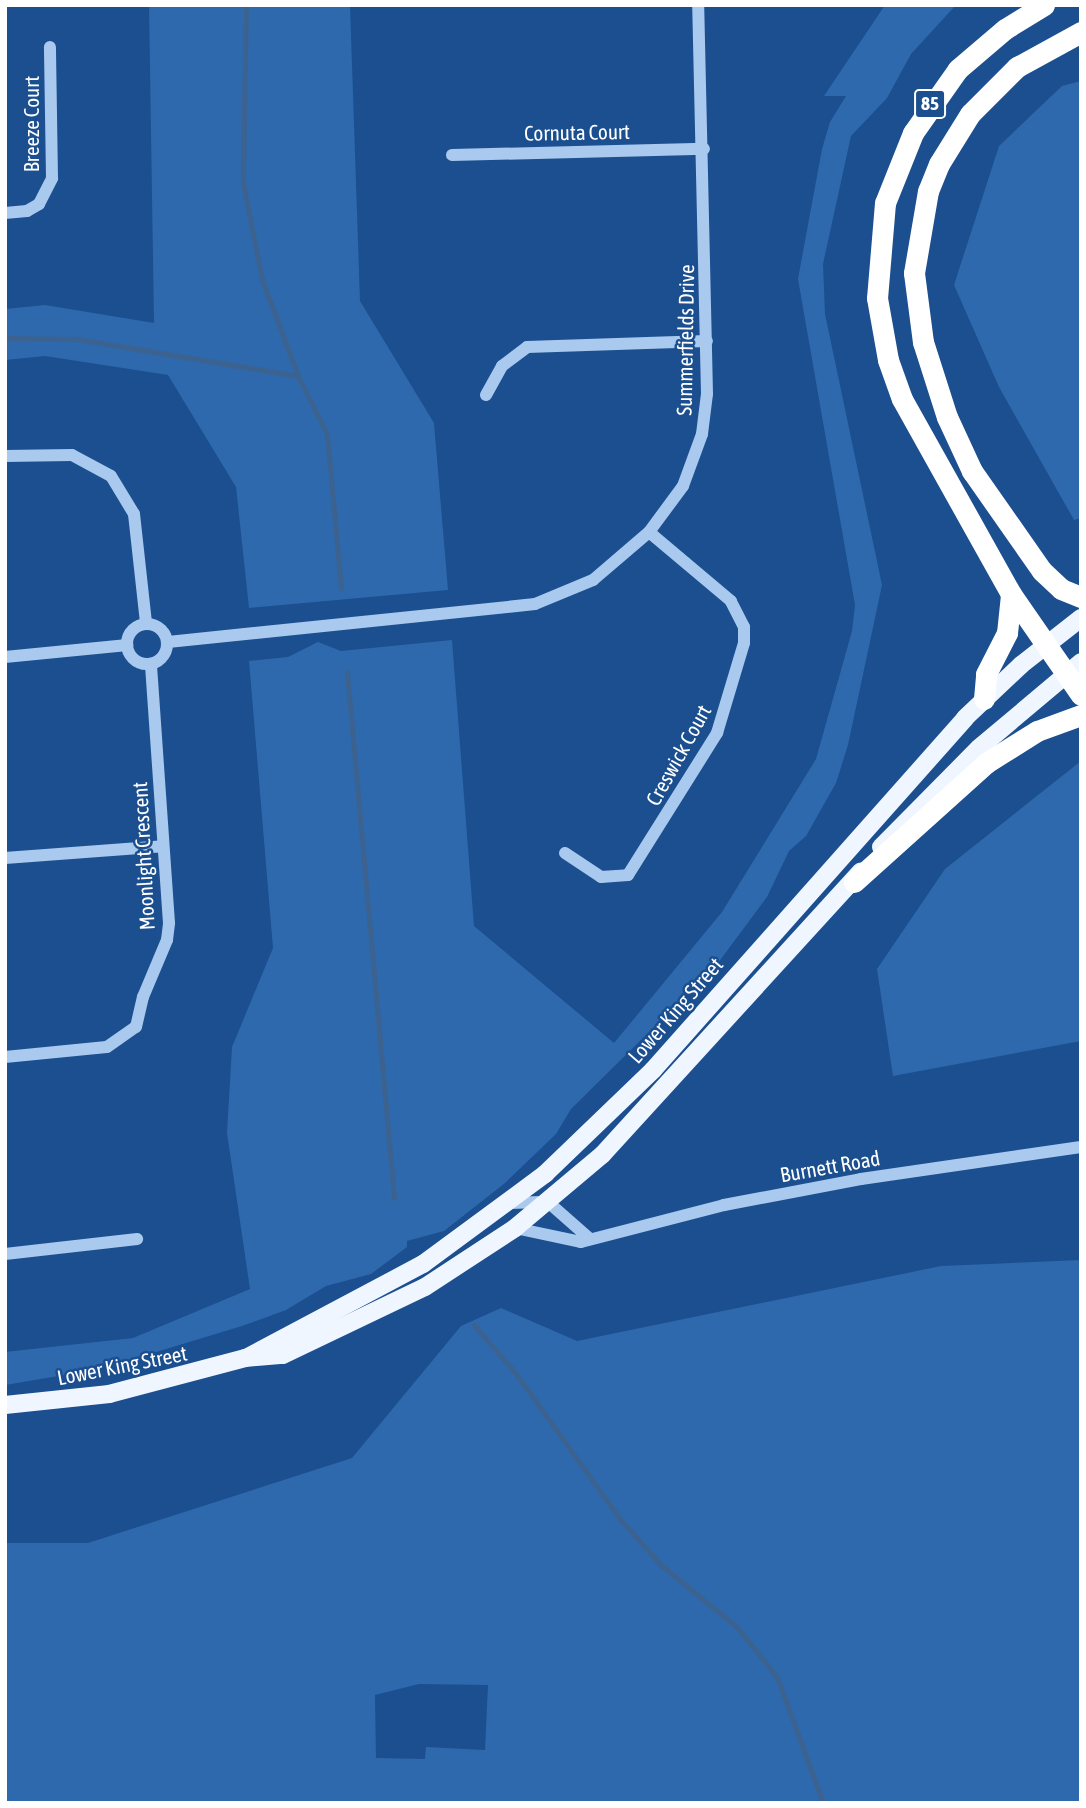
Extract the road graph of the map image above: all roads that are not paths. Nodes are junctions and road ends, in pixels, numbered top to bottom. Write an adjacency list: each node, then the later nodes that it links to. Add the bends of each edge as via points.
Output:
1 (698, 5): 5 (street, Summerfields Drive)
2 (1044, 5): 12 (highway, 85, via 981,47 939,92 892,178 878,246 877,298 894,379)
3 (1081, 32): 13 (highway, via 1017,67 964,122 928,191 914,273 923,342 947,417 972,471 1042,571 1061,589)
4 (50, 47): 7 (street, Breeze Court, via 52,178 39,204 27,211)
5 (704, 149): 6 (street, Cornuta Court); 8 (street, Summerfields Drive)
6 (452, 155)
7 (5, 213)
8 (707, 341): 9 (street, via 527,347 502,366); 11 (street, Summerfields Drive, via 707,394 694,459 683,486)
9 (486, 395)
10 (5, 456): 15 (street, via 72,455 111,476 134,514)
11 (649, 532): 16 (street, Summerfields Drive, via 593,580 535,604); 26 (street, Creswick Court, via 731,601 744,627 744,643 717,733 637,865 628,875 601,877)
12 (1011, 594): 18 (highway, 85); 23 (highway, via 1006,639 986,674)
13 (1081, 597)
14 (1081, 618): 18 (main road, Lower King Street)
15 (146, 623): 16 (street, via 158,626); 17 (street, via 130,633)
16 (168, 642): 20 (street, via 162,659)
17 (127, 645): 19 (street); 20 (street, via 137,662)
18 (1045, 646): 21 (highway, 85); 23 (main road, Lower King Street)
19 (5, 657)
20 (150, 664): 25 (street, Moonlight Crescent)
21 (1072, 669): 22 (highway); 28 (main road, Lower King Street, via 938,787 867,861)
22 (1081, 695)
23 (984, 699): 32 (main road, Lower King Street, via 653,1070)
24 (1081, 715): 28 (highway, via 1037,732 986,763)
25 (163, 846): 27 (street); 29 (street, Moonlight Crescent, via 167,940 134,1032 107,1047)
26 (565, 853)
27 (5, 858)
28 (854, 882): 31 (main road, Lower King Street, via 645,1113)
29 (5, 1057)
30 (1081, 1147): 35 (street, Burnett Road, via 861,1179 724,1205)
31 (548, 1202): 32 (street); 33 (main road, Lower King Street); 35 (street)
32 (510, 1203): 37 (main road, Lower King Street, via 392,1282)
33 (515, 1228): 35 (street, Burnett Road, via 568,1240); 37 (main road, Lower King Street, via 425,1287 340,1331 283,1355)
34 (137, 1239): 36 (street)
35 (590, 1239)
36 (5, 1254)
37 (245, 1359): 38 (main road, Lower King Street, via 132,1390)
38 (5, 1405)

